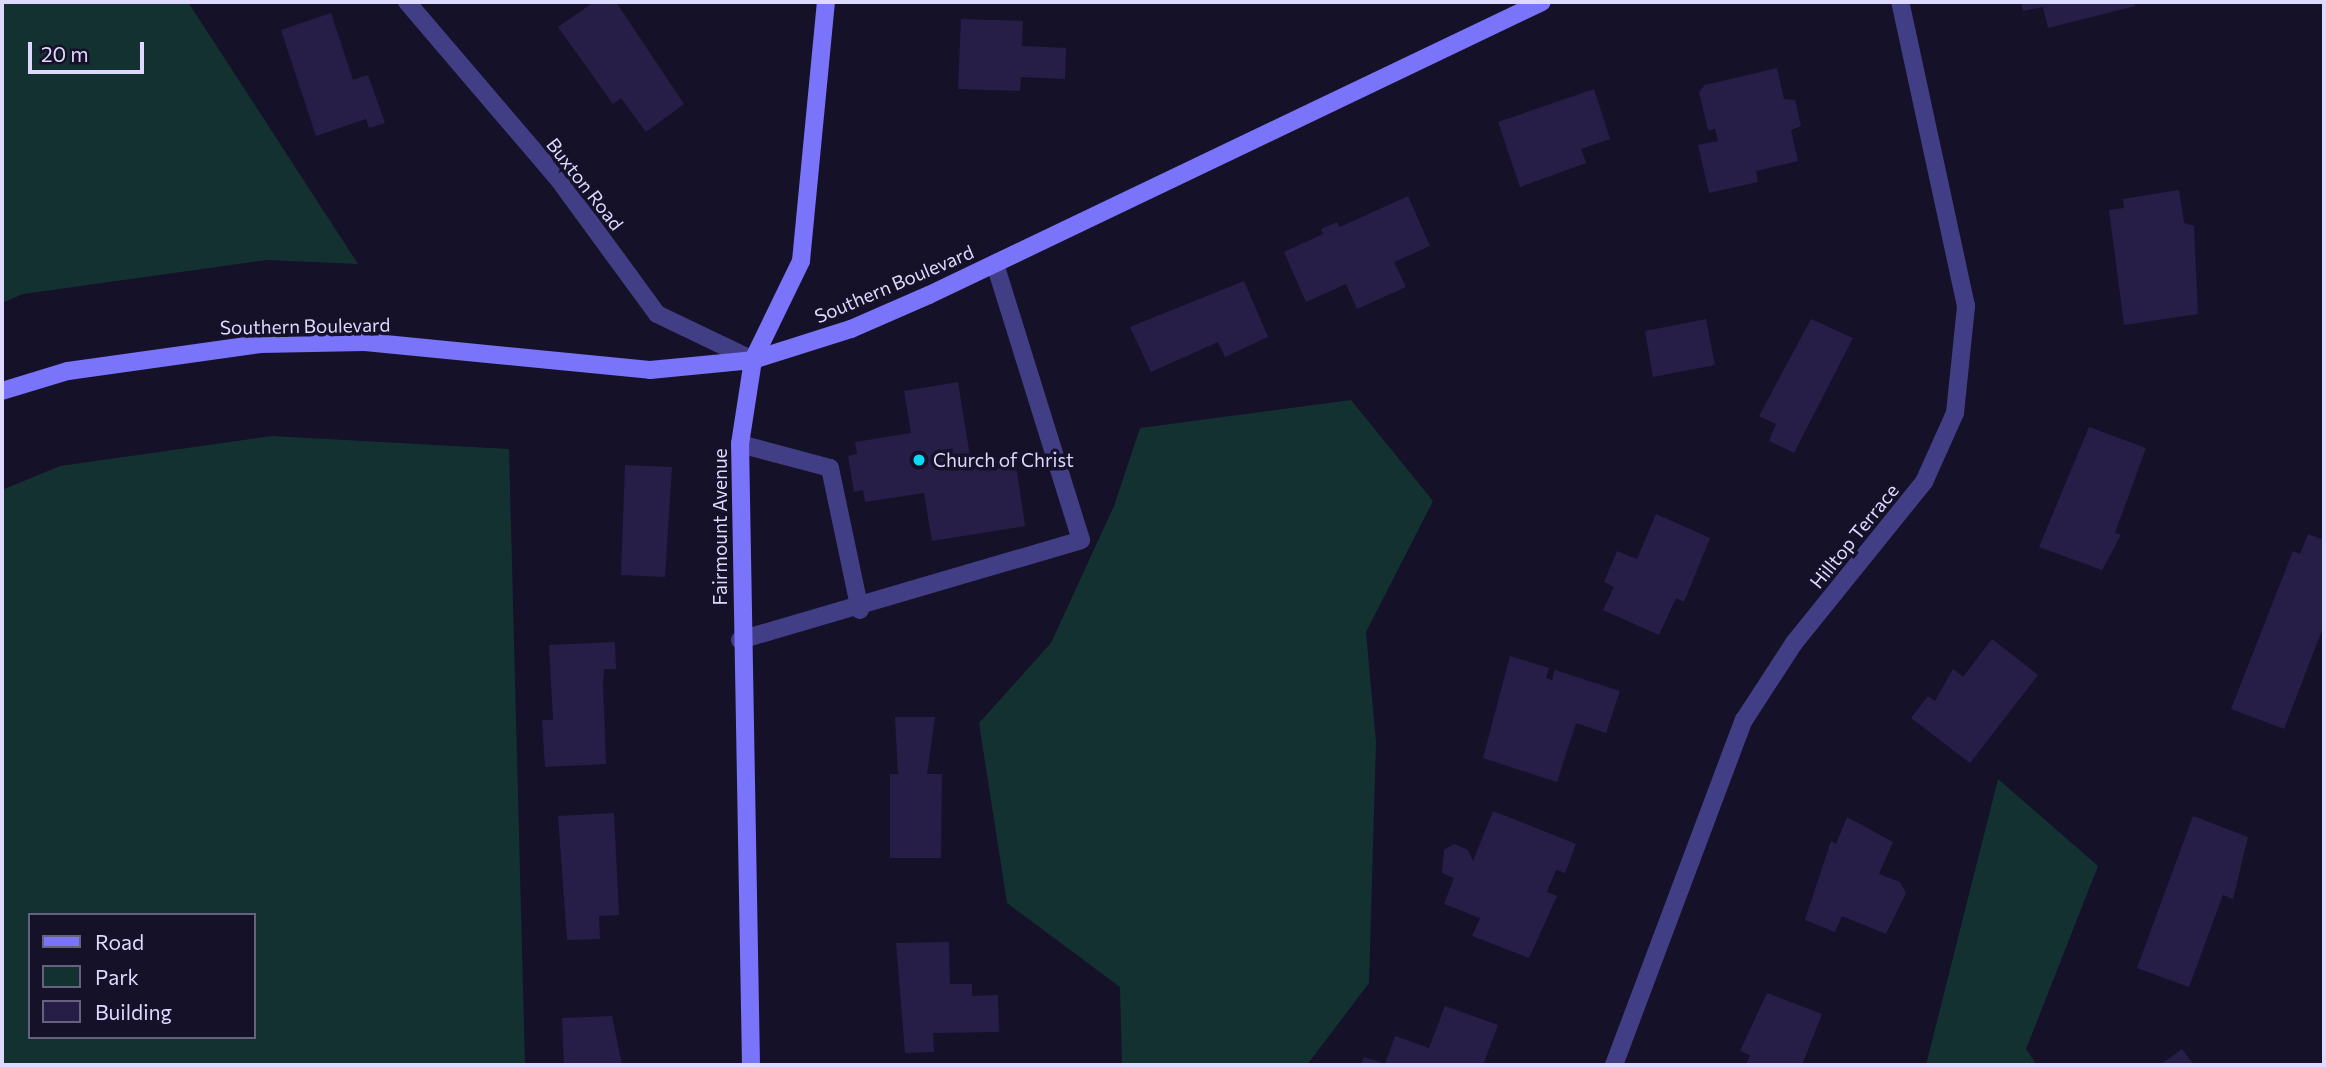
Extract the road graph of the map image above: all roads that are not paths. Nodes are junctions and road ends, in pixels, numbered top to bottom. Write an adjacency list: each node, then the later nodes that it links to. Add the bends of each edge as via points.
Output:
1 (407, 2): 6 (street, Buxton Road, via 559,180 657,314)
2 (825, 2): 6 (main road, Fairmount Avenue, via 801,261)
3 (1542, 2): 5 (main road, Southern Boulevard)
4 (1900, 2): 12 (street, Hilltop Terrace, via 1966,306 1955,413 1924,482 1794,643 1744,720)
5 (995, 264): 6 (main road, Southern Boulevard, via 851,329); 9 (street, via 1081,540)
6 (753, 360): 7 (main road, Southern Boulevard, via 650,370 365,342 260,344 68,371); 8 (main road, Fairmount Avenue)
7 (2, 391)
8 (740, 444): 9 (street, via 830,468); 10 (main road, Fairmount Avenue)
9 (860, 610): 10 (street)
10 (740, 640): 11 (main road, Fairmount Avenue)
11 (751, 1065)
12 (1614, 1065)

